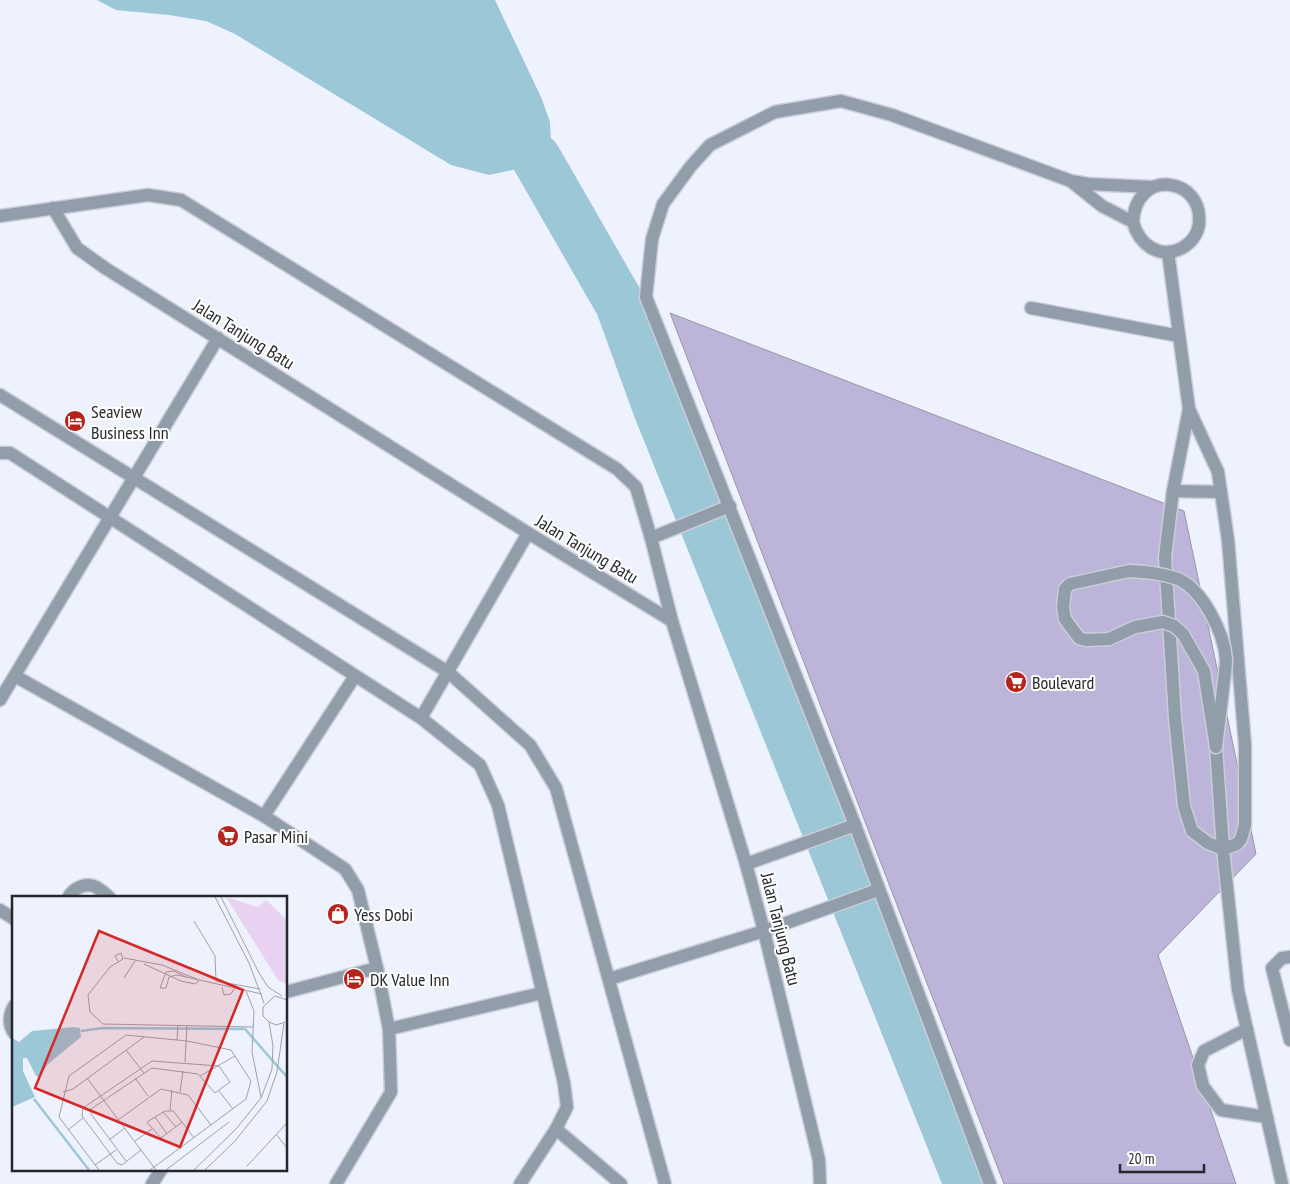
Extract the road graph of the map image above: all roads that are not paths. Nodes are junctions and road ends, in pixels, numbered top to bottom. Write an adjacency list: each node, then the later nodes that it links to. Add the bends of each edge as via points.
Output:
1 (1071, 181): 2 (street); 5 (street, via 1102,206); 16 (street, via 892,115 841,102 774,112 710,145 663,204 652,240 646,296)
2 (1152, 187): 5 (street, via 1137,202); 6 (street, via 1168,185 1184,189 1198,207 1200,218 1193,240)
3 (53, 208): 4 (street); 9 (street, Jalan Tanjung Batu, via 77,248); 19 (street, via 148,195 181,200 617,469 636,487)
4 (0, 216)
5 (1133, 222): 6 (street, via 1140,238 1150,248)
6 (1168, 252): 8 (street)
7 (1031, 308): 8 (street)
8 (1179, 336): 11 (street)
9 (218, 338): 13 (street); 18 (street, Jalan Tanjung Batu)
10 (0, 395): 13 (street)
11 (1189, 409): 14 (street); 15 (street, via 1218,472)
12 (0, 453): 17 (street, via 10,452)
13 (134, 478): 17 (street); 21 (street)
14 (1173, 491): 15 (street); 29 (street, via 1165,557 1184,806 1192,832)
15 (1221, 492): 29 (street, via 1245,745 1244,825 1238,844)
16 (730, 506): 19 (street); 28 (street)
17 (110, 517): 22 (street); 23 (street)
18 (528, 533): 20 (street, Jalan Tanjung Batu); 21 (street)
19 (651, 538): 20 (street)
20 (672, 621): 30 (street, Jalan Tanjung Batu)
21 (448, 672): 25 (street); 39 (street, via 530,745 556,788)
22 (15, 676): 24 (street); 27 (street)
23 (355, 676): 25 (street); 27 (street)
24 (0, 700)
25 (421, 718): 41 (street, via 480,765 484,773 498,805)
26 (1216, 747): 26 (street, bridge, via 1204,671 1183,634 1163,622 1135,627 1109,639 1079,638 1065,619 1065,589 1076,582 1129,571 1158,572 1180,580 1192,589 1218,625 1224,646 1226,661); 29 (street)
27 (264, 816): 38 (street, via 345,869 358,890)
28 (855, 825): 30 (street); 31 (street)
29 (1223, 849): 44 (street, via 1238,990)
30 (746, 864): 36 (street, Jalan Tanjung Batu)
31 (878, 890): 36 (street); 56 (street)
32 (69, 896): 33 (street, via 82,886 95,886)
33 (108, 896)
34 (0, 910): 35 (street)
35 (12, 917)
36 (764, 931): 39 (street); 55 (street, Jalan Tanjung Batu, via 818,1160)
37 (1290, 957): 46 (street, via 1282,958 1272,968)
38 (377, 968): 40 (street); 43 (street)
39 (608, 980): 54 (street)
40 (288, 991)
41 (542, 993): 43 (street); 48 (street, via 567,1107)
42 (12, 1010): 45 (street, via 9,1015)
43 (389, 1029): 51 (street, via 391,1092)
44 (1247, 1029): 47 (street); 47 (street, via 1204,1050 1198,1065 1203,1086 1221,1110)
45 (12, 1030)
46 (1290, 1040)
47 (1267, 1117): 57 (street)
48 (556, 1130): 52 (street); 53 (street)
49 (160, 1172): 50 (street)
50 (152, 1184)
51 (336, 1184)
52 (520, 1184)
53 (621, 1184)
54 (665, 1184)
55 (820, 1184)
56 (990, 1184)
57 (1282, 1184)

